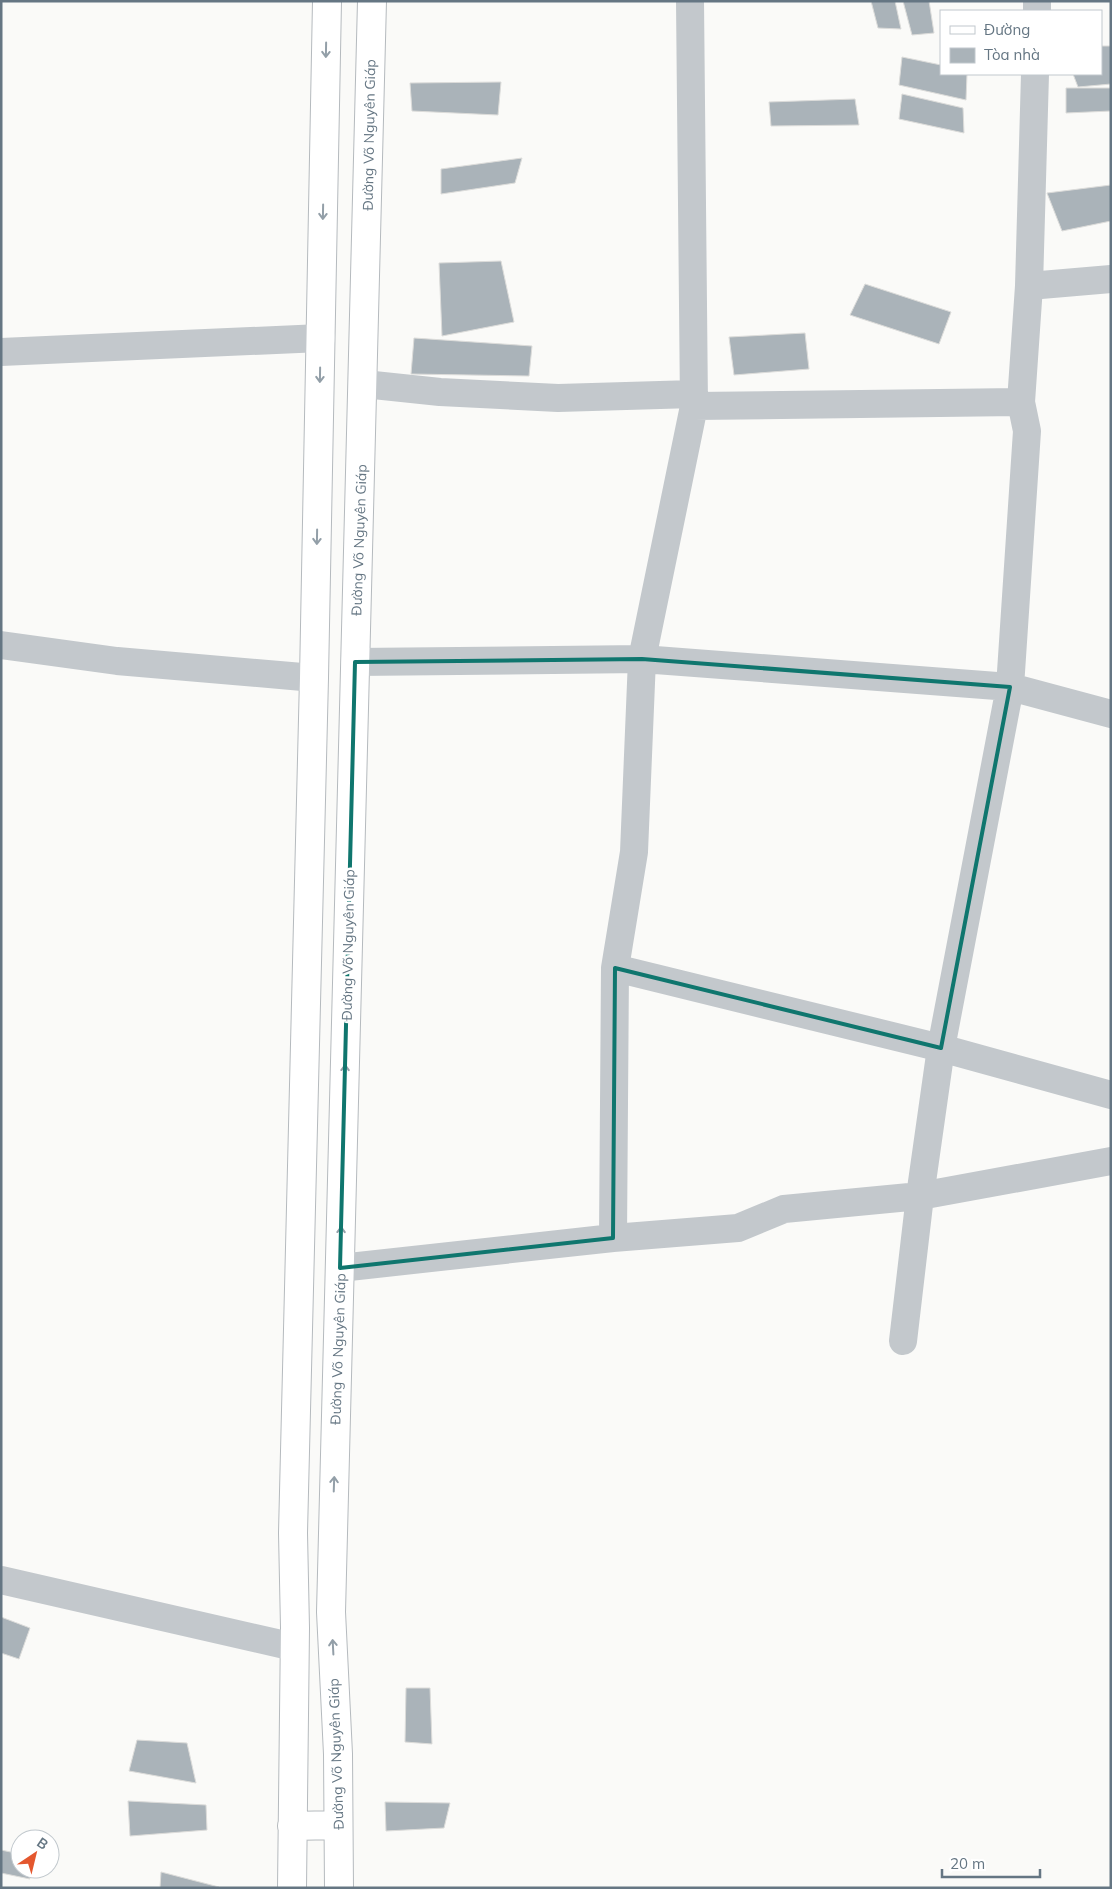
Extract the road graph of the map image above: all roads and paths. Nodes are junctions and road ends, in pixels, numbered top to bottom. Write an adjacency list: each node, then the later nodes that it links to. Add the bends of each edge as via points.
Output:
1 (327, 1): 7 (main road, one-way to 7)
2 (372, 1): 9 (main road, Đường Võ Nguyên Giáp)
3 (690, 1): 10 (street)
4 (1035, 75): 6 (street)
5 (1111, 279): 6 (street)
6 (1029, 286): 11 (street)
7 (321, 338): 8 (street); 15 (main road, one-way to 15)
8 (1, 352)
9 (364, 384): 10 (street, via 440,392 558,398); 14 (main road, Đường Võ Nguyên Giáp)
10 (694, 400): 11 (street); 13 (street)
11 (1020, 402): 16 (street, via 1028,432)
12 (1, 645): 15 (street, via 117,661)
13 (642, 659): 14 (street); 16 (street); 18 (street, via 634,852)
14 (355, 662): 24 (main road, Đường Võ Nguyên Giáp, one-way to 14)
15 (314, 678): 27 (main road, via 293,1533)
16 (1010, 687): 17 (street); 19 (street)
17 (1111, 714)
18 (615, 968): 19 (street); 23 (street)
19 (941, 1048): 20 (street); 22 (street)
20 (1111, 1095)
21 (1111, 1161): 22 (street)
22 (920, 1196): 23 (street, via 784,1210 738,1228); 25 (street)
23 (613, 1238): 24 (street)
24 (340, 1268): 28 (main road, Đường Võ Nguyên Giáp, one-way to 24, via 331,1612)
25 (903, 1341)
26 (1, 1580): 27 (street)
27 (294, 1647): 29 (main road)
28 (338, 1825): 29 (main road); 31 (main road, Đường Võ Nguyên Giáp)
29 (292, 1826): 30 (main road)
30 (292, 1888)
31 (339, 1888)

